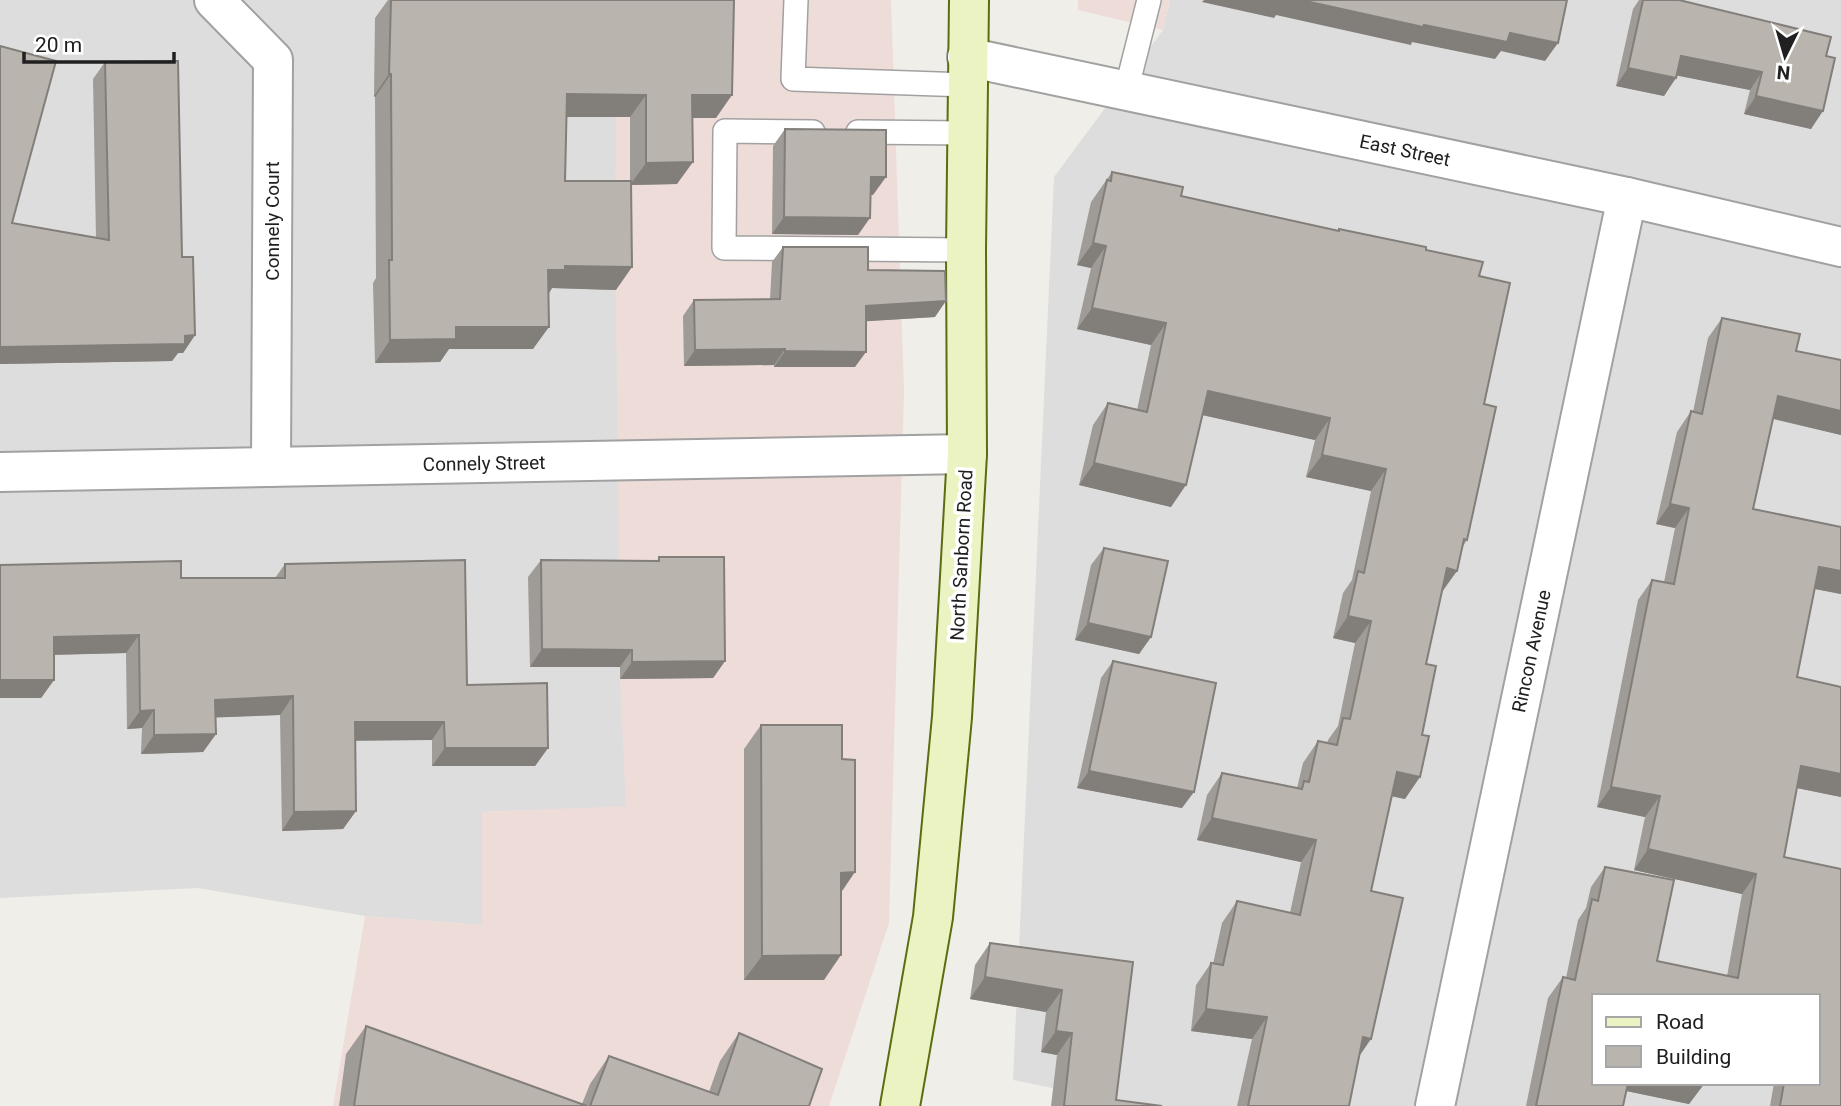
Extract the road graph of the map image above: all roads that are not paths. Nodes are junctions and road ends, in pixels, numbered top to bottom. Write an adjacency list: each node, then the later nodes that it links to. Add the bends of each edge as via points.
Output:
1 (214, 0): 12 (street, Connely Court, via 273,60)
2 (796, 0): 5 (lane, via 793,79)
3 (969, 0): 5 (main road, North Sanborn Road)
4 (1149, 0): 6 (lane)
5 (967, 71): 6 (street, East Street); 7 (main road, North Sanborn Road)
6 (1126, 91): 8 (street, East Street)
7 (967, 133): 10 (main road, North Sanborn Road); 10 (lane, via 725,131 724,235 724,248)
8 (1627, 197): 9 (street, East Street); 15 (street, Rincon Avenue)
9 (1841, 247)
10 (966, 250): 11 (main road, North Sanborn Road)
11 (967, 454): 12 (street, Connely Street); 14 (main road, North Sanborn Road, via 952,717 933,917)
12 (271, 467): 13 (street, Connely Street)
13 (0, 472)
14 (900, 1106)
15 (1434, 1106)

